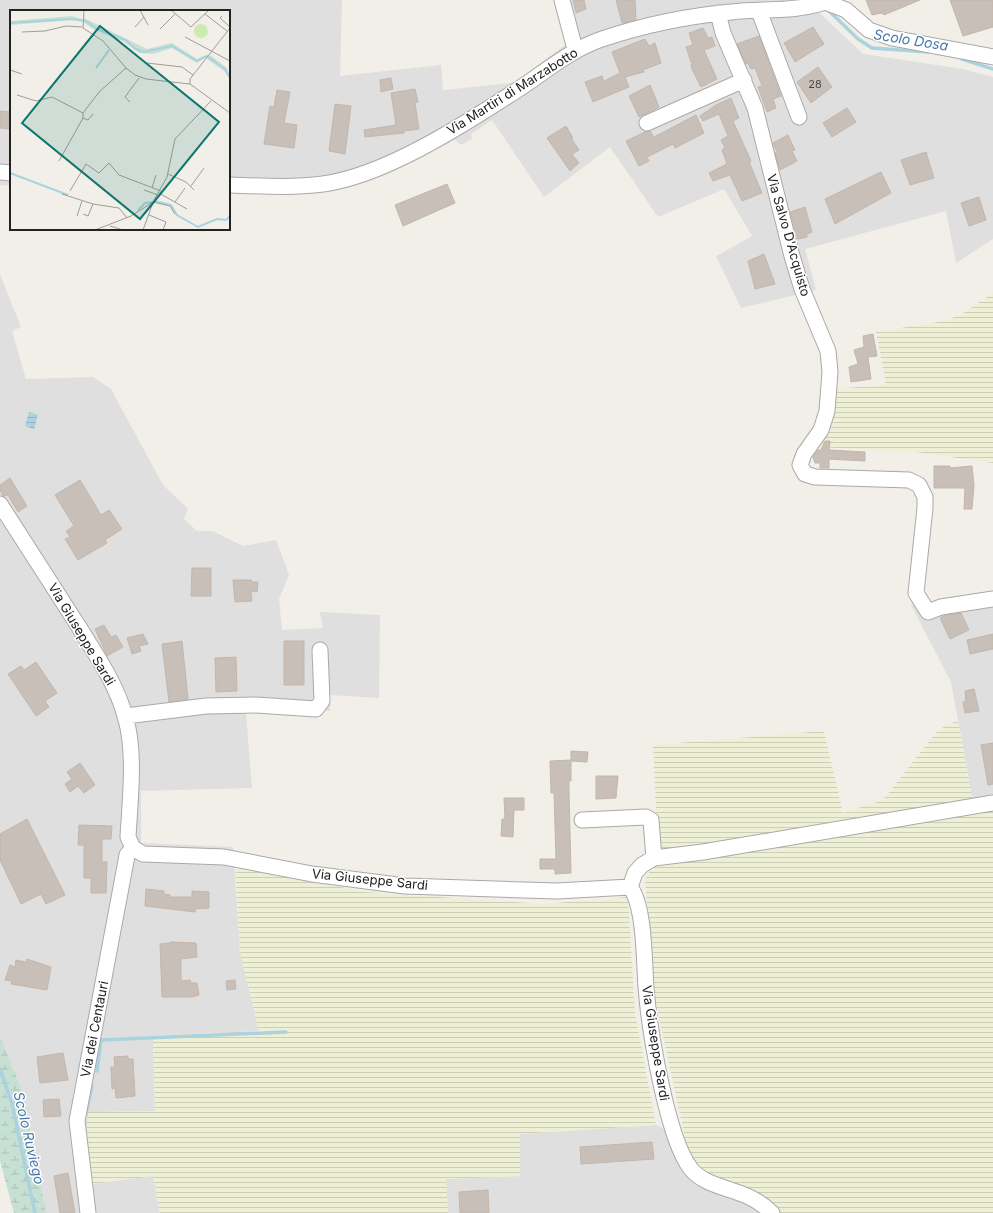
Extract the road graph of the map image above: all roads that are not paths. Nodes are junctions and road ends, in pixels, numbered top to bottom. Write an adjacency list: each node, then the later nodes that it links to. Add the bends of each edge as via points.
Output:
1 (562, 0): 7 (street)
2 (826, 1): 3 (street, Via Martiri di Marzabotto); 5 (street, Via Martiri di Marzabotto, via 806,7)
3 (846, 5): 8 (street, Via Martiri di Marzabotto, via 856,20 869,30 892,38)
4 (737, 6): 5 (street, Via Martiri di Marzabotto); 6 (street, Via Martiri di Marzabotto)
5 (759, 11): 10 (street)
6 (718, 13): 7 (street, Via Martiri di Marzabotto, via 672,20); 9 (street, Via Salvo D'Acquisto, via 723,33)
7 (575, 49): 14 (street, Via Martiri di Marzabotto, via 465,123 377,168 342,180 324,183 293,186)
8 (993, 57)
9 (744, 80): 11 (street); 16 (street, Via Salvo D'Acquisto, via 755,108 792,256 807,302 828,351 830,372 827,411 821,430 802,461 802,470 805,474 815,477 909,480 919,485 925,497 916,593 921,604 928,612 941,607)
10 (799, 117)
11 (647, 123)
12 (0, 172): 13 (street)
13 (10, 173)
14 (230, 185)
15 (0, 504): 18 (street, Via Giuseppe Sardi, via 100,660)
16 (993, 599)
17 (320, 650): 18 (street, via 322,700 316,709 256,705 206,706)
18 (126, 716): 21 (street, Via Giuseppe Sardi, via 130,769 128,837)
19 (993, 803): 22 (street)
20 (582, 820): 22 (street, via 646,817 651,820)
21 (133, 848): 23 (street, Via Giuseppe Sardi, via 137,852 151,855 242,859 312,874 405,886 557,891); 24 (street, Via dei Centauri, via 127,855 77,1121)
22 (654, 858): 23 (street, via 635,873)
23 (630, 887): 25 (street, Via Giuseppe Sardi, via 636,894 642,933 647,1005 665,1101 678,1143 697,1176 748,1196)
24 (88, 1213)
25 (772, 1213)

